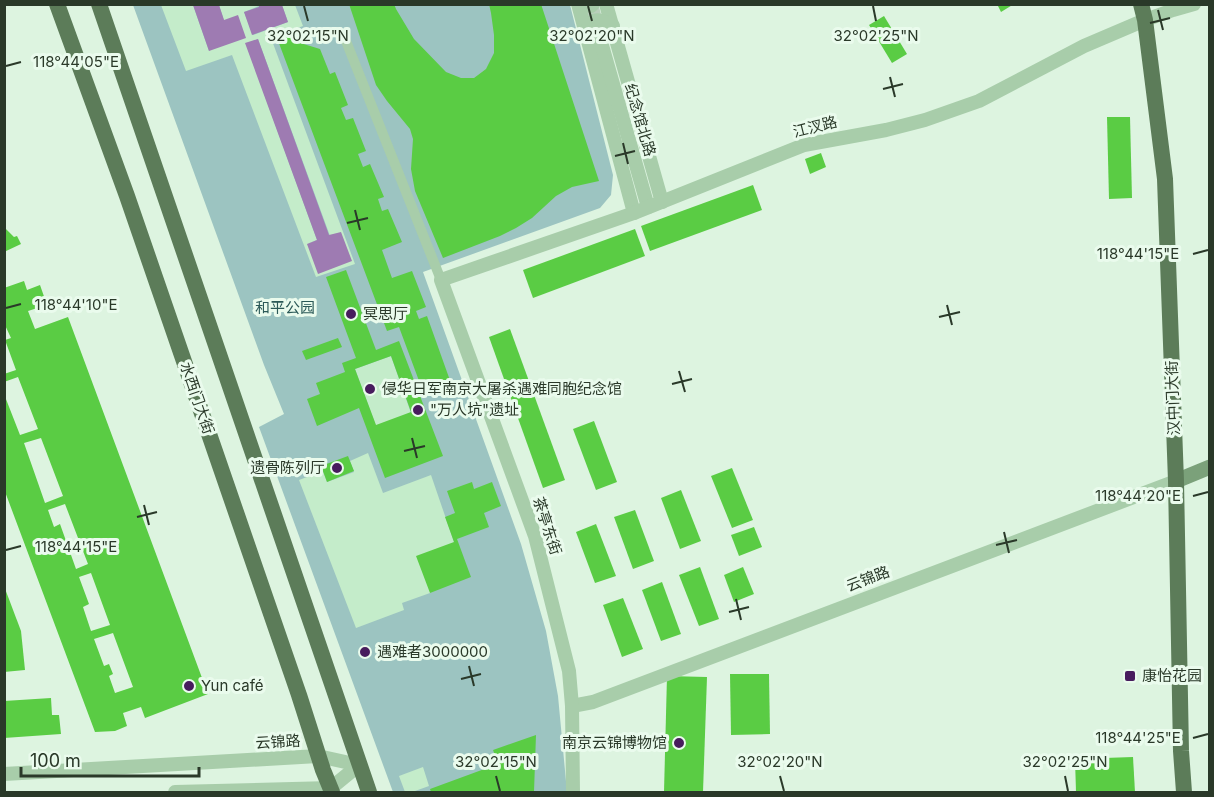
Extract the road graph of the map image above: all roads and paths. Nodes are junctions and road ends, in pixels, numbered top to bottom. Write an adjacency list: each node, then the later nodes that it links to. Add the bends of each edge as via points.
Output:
1 (57, 4): 19 (main road, 水西门大街, via 127,196)
2 (99, 4): 20 (main road)
3 (580, 4): 4 (street); 10 (street)
4 (593, 4)
5 (606, 4): 8 (street)
6 (1194, 4): 7 (street, 江汊路)
7 (1143, 12): 12 (street, 江汊路, via 979,101 886,130 804,145); 17 (main road, 汉中门大街, via 1165,179)
8 (613, 26): 10 (street, via 597,20 591,23); 12 (street)
9 (344, 36): 15 (street)
10 (586, 36): 14 (street)
11 (601, 42): 13 (street, 纪念馆北路)
12 (662, 202): 13 (street, 江汊路)
13 (648, 207): 14 (street, 江汊路)
14 (634, 213): 15 (street, 江汊路)
15 (441, 280): 18 (street, 茶亭东街, via 536,536 568,671)
16 (1209, 467): 17 (main road)
17 (1176, 481): 18 (street, 云锦路, via 593,702); 26 (main road, 汉中门大街)
18 (572, 706): 25 (street, 茶亭东街)
19 (318, 756): 20 (street, 云锦路); 21 (street, 云锦路); 22 (main road, 水西门大街)
20 (359, 765): 22 (street); 24 (main road)
21 (4, 774)
22 (331, 790): 23 (street)
23 (175, 792)
24 (369, 792)
25 (573, 792)
26 (1184, 792)

